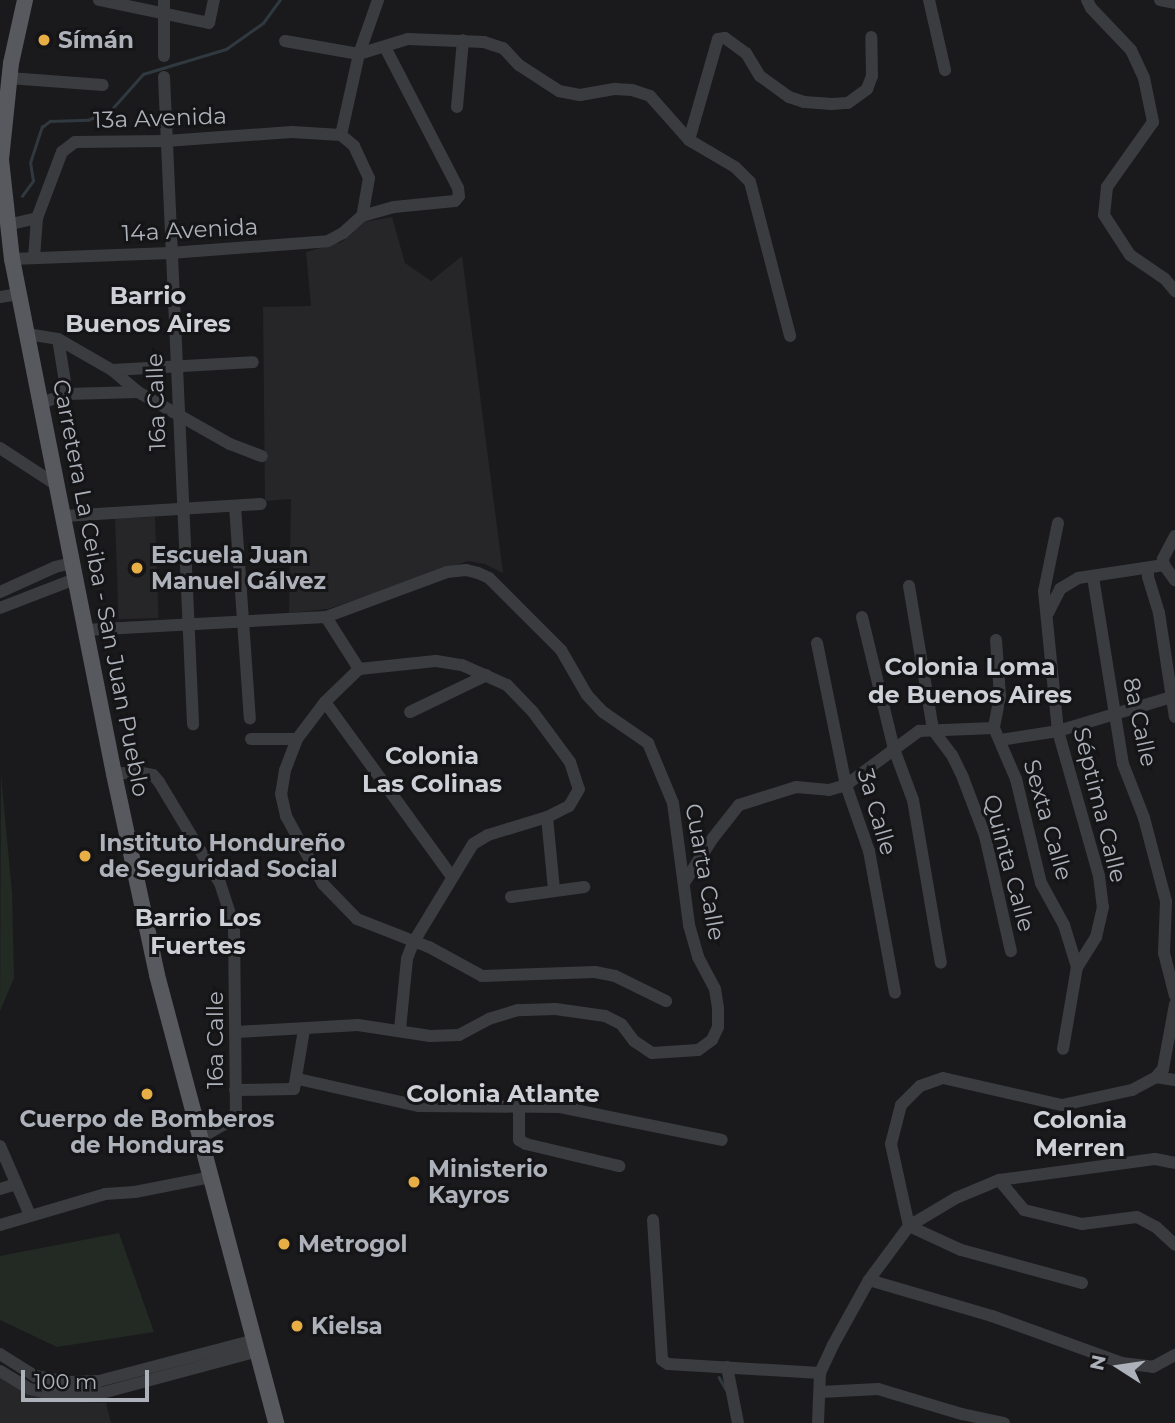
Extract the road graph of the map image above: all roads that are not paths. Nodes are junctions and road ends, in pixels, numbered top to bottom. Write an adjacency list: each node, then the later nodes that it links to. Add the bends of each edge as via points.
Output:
1 (25, 0): 17 (main road, Carretera La Ceiba - San Juan Pueblo)
2 (99, 0): 10 (street)
3 (164, 0): 10 (street)
4 (214, 0): 10 (street, via 209,23)
5 (378, 0): 15 (street)
6 (929, 0): 18 (street)
7 (1087, 0): 32 (street, via 1131,50 1144,78 1153,122 1107,187 1104,215 1130,255)
8 (1160, 0): 9 (street)
9 (1175, 3)
10 (164, 14): 16 (street)
11 (871, 37): 24 (street, via 872,76 867,89 856,100 832,104 789,97 760,76 746,53 725,38 718,39)
12 (463, 40): 14 (street, via 408,39); 21 (street); 24 (street, via 503,48 559,91 580,95 615,89 650,96)
13 (285, 41): 15 (street)
14 (385, 47): 15 (street); 26 (street, via 459,196 455,201 394,207)
15 (359, 54): 23 (street)
16 (164, 56)
17 (7, 67): 20 (street); 22 (main road, Carretera La Ceiba - San Juan Pueblo)
18 (945, 70)
19 (164, 77): 25 (street, 16a Calle)
20 (103, 85)
21 (457, 107)
22 (2, 120): 28 (main road, Carretera La Ceiba - San Juan Pueblo)
23 (341, 135): 25 (street, 13a Avenida, via 292,132); 26 (street, via 354,146 369,178)
24 (689, 140): 36 (street, via 735,167 750,182)
25 (166, 141): 27 (street, 13a Avenida, via 68,144); 29 (street, 16a Calle)
26 (362, 216): 29 (street, 14a Avenida, via 328,241)
27 (37, 218): 28 (street); 30 (street, 13a Avenida)
28 (7, 225): 31 (main road, Carretera La Ceiba - San Juan Pueblo)
29 (170, 253): 30 (street, 14a Avenida); 39 (street, 16a Calle)
30 (34, 258): 31 (street, 14a Avenida)
31 (12, 259): 33 (main road, Carretera La Ceiba - San Juan Pueblo)
32 (1175, 291)
33 (19, 294): 34 (street); 35 (main road, Carretera La Ceiba - San Juan Pueblo)
34 (0, 297)
35 (27, 334): 37 (street); 43 (main road, Carretera La Ceiba - San Juan Pueblo)
36 (790, 336)
37 (58, 339): 40 (street); 42 (street)
38 (253, 362): 39 (street)
39 (176, 366): 40 (street); 44 (street, 16a Calle)
40 (111, 370): 41 (street)
41 (138, 392): 42 (street); 44 (street)
42 (67, 394): 43 (street)
43 (41, 403): 47 (main road, Carretera La Ceiba - San Juan Pueblo)
44 (177, 412): 46 (street, via 230,444); 50 (street, 16a Calle)
45 (0, 448): 47 (street)
46 (262, 456)
47 (58, 486): 51 (main road, Carretera La Ceiba - San Juan Pueblo)
48 (261, 504): 49 (street)
49 (235, 506): 50 (street); 66 (street)
50 (182, 508): 51 (street); 65 (street, 16a Calle)
51 (64, 516): 56 (main road, Carretera La Ceiba - San Juan Pueblo)
52 (1058, 523): 64 (street, Séptima Calle, via 1044,591)
53 (1175, 536): 54 (street)
54 (1164, 565): 55 (street); 58 (street)
55 (1148, 568): 57 (street); 72 (street)
56 (74, 571): 60 (street, via 55,567); 61 (street); 67 (main road, Carretera La Ceiba - San Juan Pueblo)
57 (1093, 577): 64 (street, via 1078,578 1060,589); 75 (street, 8a Calle)
58 (1175, 580)
59 (909, 586): 79 (street, Quinta Calle)
60 (0, 592)
61 (0, 608)
62 (326, 617): 66 (street); 70 (street); 89 (street, Cuarta Calle, via 447,572 466,569 489,578 561,650 587,695 603,712 648,743 673,803)
63 (862, 617): 84 (street)
64 (1046, 617): 80 (street, Séptima Calle)
65 (187, 622): 66 (street); 67 (street); 78 (street, 16a Calle)
66 (244, 622): 77 (street)
67 (85, 630): 85 (main road, Carretera La Ceiba - San Juan Pueblo)
68 (996, 640): 81 (street)
69 (817, 643): 86 (street, 3a Calle)
70 (359, 669): 71 (street, via 436,661 462,665); 73 (street)
71 (486, 676): 74 (street); 87 (street, via 508,685 570,762 578,794 569,806)
72 (1173, 697): 75 (street); 76 (street)
73 (325, 702): 82 (street); 88 (street)
74 (410, 712)
75 (1114, 715): 80 (street); 98 (street, 8a Calle, via 1123,764 1144,818 1166,901)
76 (1175, 717)
77 (250, 718)
78 (192, 724)
79 (933, 730): 81 (street); 84 (street, via 919,731); 94 (street, Quinta Calle, via 958,766 985,836)
80 (1058, 731): 81 (street); 97 (street, Séptima Calle, via 1104,907 1096,937)
81 (997, 734): 97 (street, Sexta Calle, via 1016,779 1041,883 1064,925)
82 (297, 738): 83 (street); 93 (street, via 281,794 303,851 323,884 357,919)
83 (251, 739)
84 (894, 749): 86 (street); 95 (street, via 913,800)
85 (114, 774): 105 (street, 16a Calle, via 153,775 220,883 233,926); 112 (main road, Carretera La Ceiba - San Juan Pueblo, via 157,975)
86 (846, 785): 89 (street, via 830,790 796,788 739,805); 99 (street, 3a Calle, via 869,852)
87 (547, 817): 88 (street, via 473,844); 91 (street)
88 (452, 877): 93 (street)
89 (684, 883): 103 (street, Cuarta Calle, via 688,925 716,999 718,1027 712,1040 698,1050 652,1053 634,1041 621,1024 605,1016 555,1009 518,1010 459,1035)
90 (584, 887): 91 (street)
91 (554, 890): 92 (street)
92 (511, 897)
93 (413, 943): 101 (street, via 482,976 595,972 615,976); 103 (street, via 407,959)
94 (1011, 951)
95 (941, 963)
96 (1175, 963): 98 (street)
97 (1077, 967): 106 (street, Sexta Calle)
98 (1168, 976): 100 (street, 8a Calle)
99 (895, 993)
100 (1175, 996)
101 (666, 1001)
102 (1175, 1004): 107 (street, via 1163,1069)
103 (400, 1029): 104 (street, via 348,1025)
104 (304, 1030): 105 (street); 108 (street)
105 (236, 1032): 110 (street, 16a Calle)
106 (1063, 1049)
107 (1156, 1077): 109 (street); 124 (street, via 1132,1090 1062,1105 943,1078 920,1086 901,1105 891,1144)
108 (298, 1079): 110 (street, via 290,1090); 111 (street, via 419,1107)
109 (1175, 1080)
110 (235, 1090): 112 (street, 16a Calle, via 233,1119)
111 (519, 1107): 113 (street, via 560,1107); 116 (street, via 519,1140)
112 (200, 1138): 117 (main road, Carretera La Ceiba - San Juan Pueblo)
113 (722, 1140)
114 (0, 1146): 119 (street)
115 (1175, 1163): 118 (street, via 1155,1159)
116 (619, 1166)
117 (211, 1177): 121 (street, via 104,1194); 128 (main road, Carretera La Ceiba - San Juan Pueblo)
118 (999, 1180): 124 (street, via 956,1198); 125 (street, via 1024,1210 1082,1224 1137,1216)
119 (16, 1184): 120 (street); 121 (street)
120 (0, 1189)
121 (30, 1215): 123 (street)
122 (653, 1220): 131 (street, via 662,1360)
123 (0, 1225)
124 (909, 1226): 126 (street); 127 (street, via 961,1250)
125 (1175, 1245)
126 (869, 1280): 130 (street, via 992,1316 1122,1363 1153,1367); 133 (street)
127 (1082, 1283)
128 (256, 1346): 129 (street, via 99,1381 68,1382 34,1376); 132 (street, via 102,1393 50,1394 30,1389); 135 (main road, Carretera La Ceiba - San Juan Pueblo)
129 (0, 1354)
130 (1175, 1355)
131 (727, 1367): 133 (street); 136 (street)
132 (0, 1371)
133 (820, 1373): 134 (street)
134 (821, 1392): 137 (street); 138 (street, via 878,1389)
135 (276, 1423)
136 (738, 1423)
137 (818, 1423)
138 (1004, 1423)

